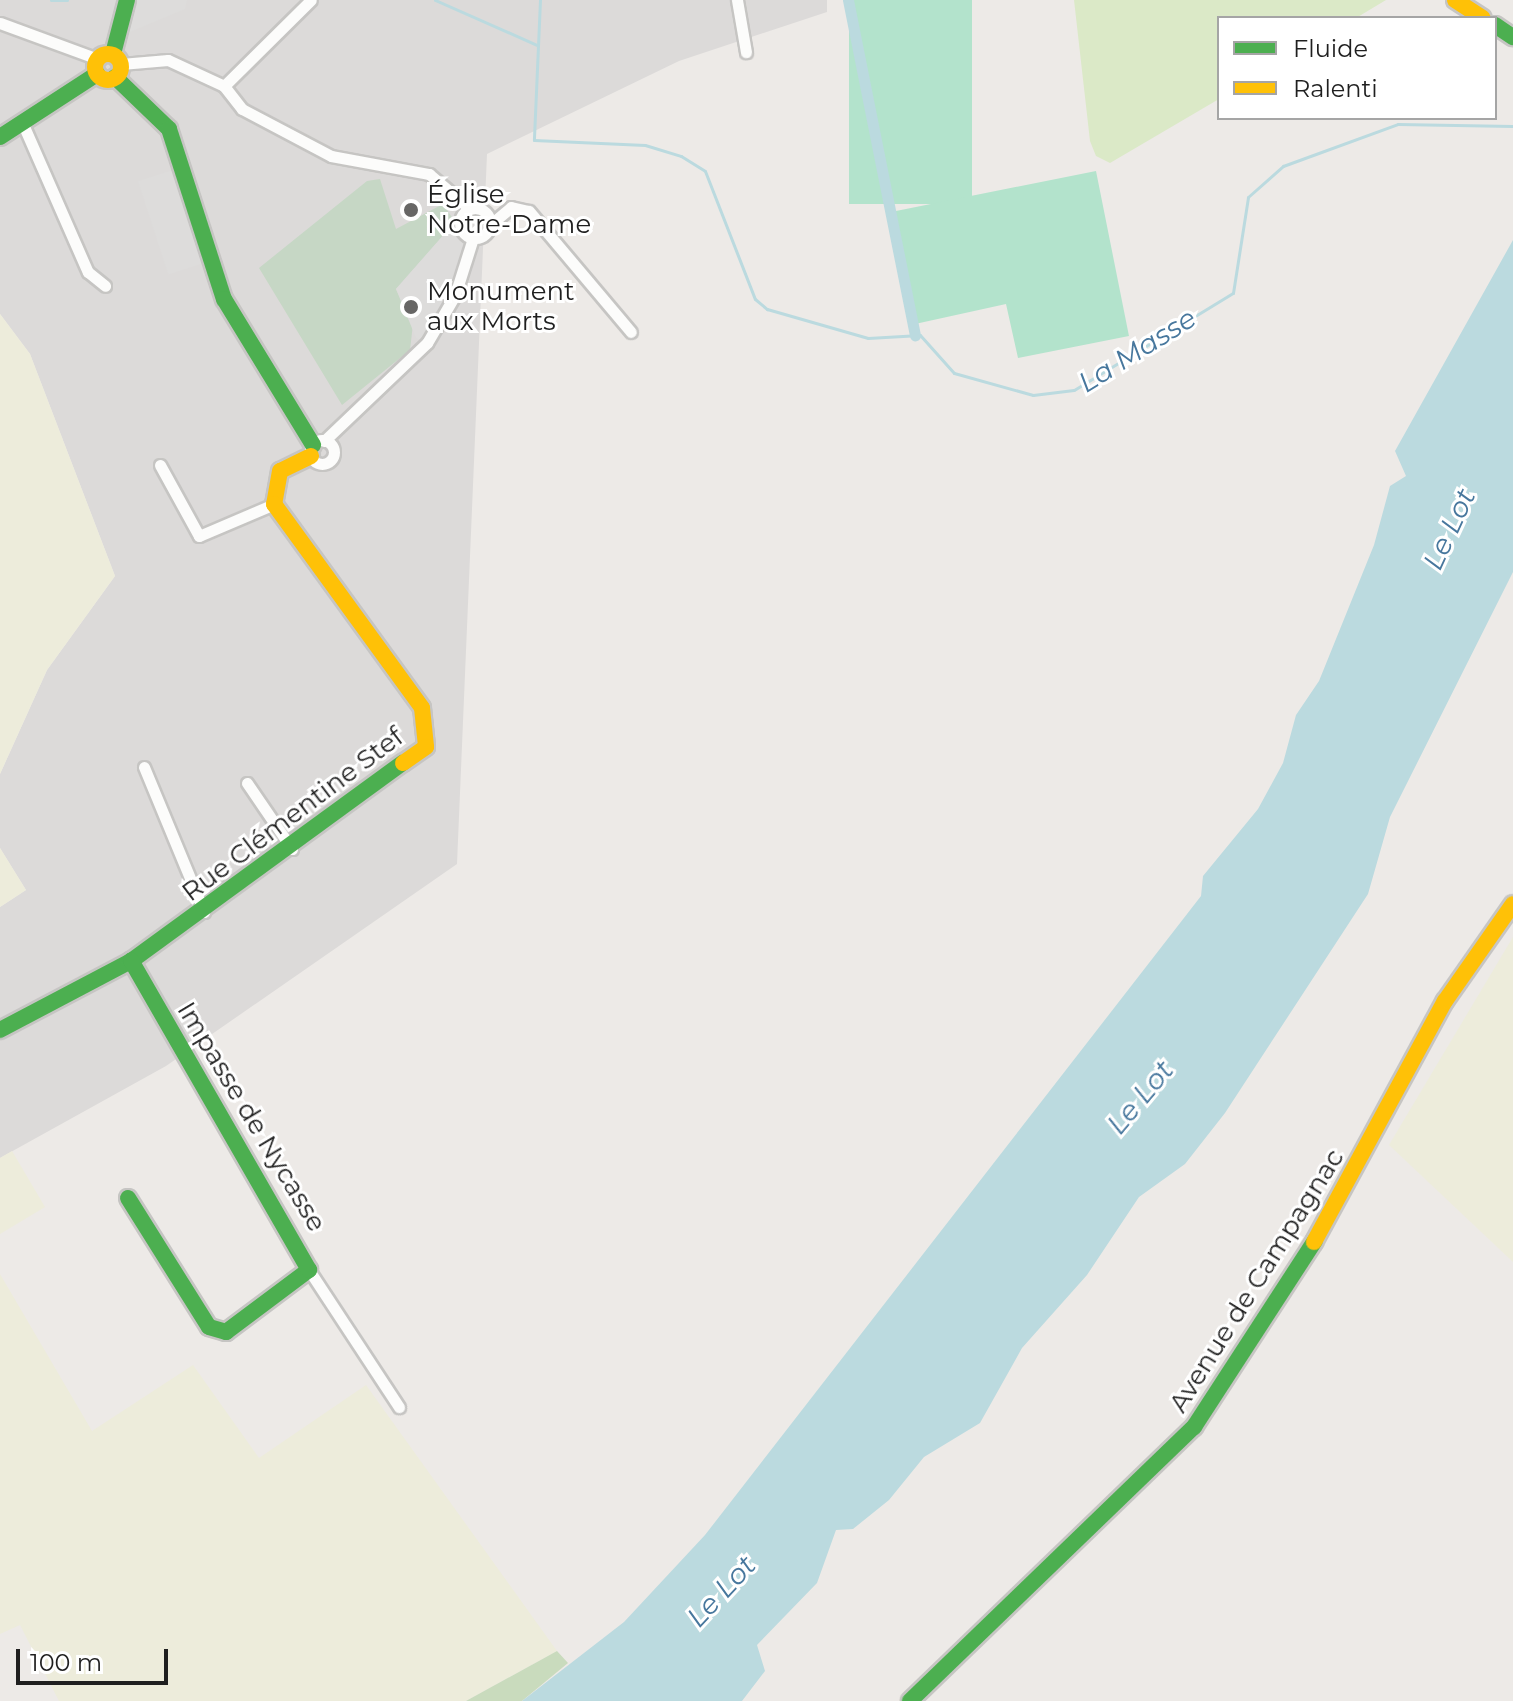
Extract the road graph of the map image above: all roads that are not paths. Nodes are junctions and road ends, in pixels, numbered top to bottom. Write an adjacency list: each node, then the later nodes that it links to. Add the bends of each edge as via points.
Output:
1 (127, 0): 8 (street)
2 (311, 0): 9 (street)
3 (737, 0): 7 (street)
4 (1455, 0): 5 (street)
5 (1480, 16)
6 (0, 23): 8 (street)
7 (746, 52)
8 (109, 66): 9 (street, via 168,60); 10 (street); 17 (street, via 169,129 224,299)
9 (224, 86): 12 (street, via 242,109 331,156 429,174)
10 (22, 122): 11 (street); 15 (street, via 88,272)
11 (0, 137)
12 (469, 208): 13 (street, via 482,209); 14 (street, via 460,227)
13 (491, 224): 14 (street); 16 (street, via 511,207 529,211)
14 (473, 238): 17 (street, via 455,295 427,343)
15 (105, 286)
16 (631, 332)
17 (316, 447): 19 (street, via 280,471)
18 (160, 465): 19 (street, via 199,536)
19 (274, 504): 22 (street, Rue Clémentine Stef, via 428,723 417,759)
20 (144, 767): 24 (street)
21 (247, 783): 22 (street)
22 (292, 849): 24 (street, Rue Clémentine Stef)
23 (1513, 904): 30 (street, Avenue de Campagnac, via 1445,1001 1349,1188 1194,1427)
24 (204, 912): 25 (street, Rue Clémentine Stef)
25 (131, 961): 26 (street, Rue Clémentine Stef); 28 (street, Impasse de Nycasse)
26 (0, 1030)
27 (128, 1198): 28 (street, Impasse de Nycasse, via 209,1327 226,1332)
28 (309, 1270): 29 (street)
29 (399, 1407)
30 (910, 1701)

